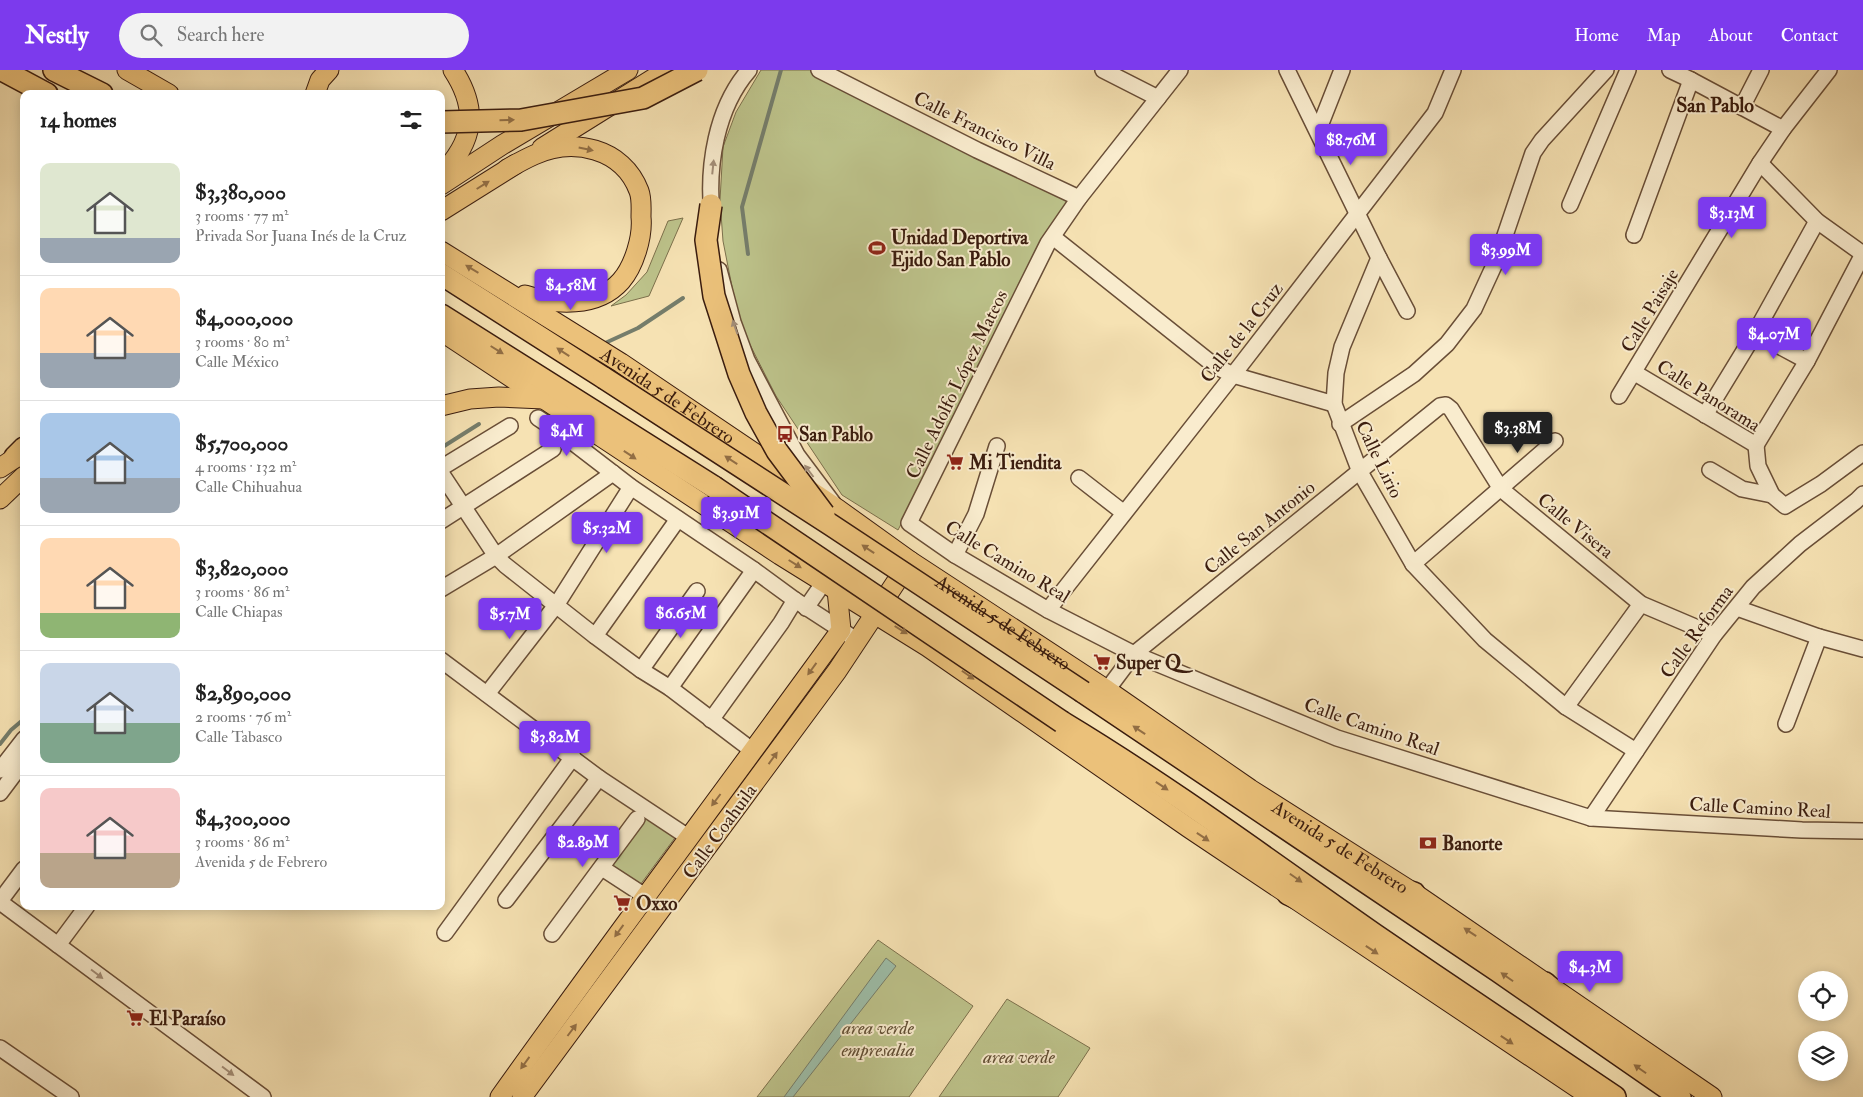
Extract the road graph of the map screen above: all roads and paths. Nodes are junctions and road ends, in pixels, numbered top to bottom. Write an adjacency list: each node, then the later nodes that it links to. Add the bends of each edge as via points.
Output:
1 (54, 70): 25 (highway)
2 (76, 70): 26 (highway)
3 (127, 70): 27 (main road)
4 (328, 70): 28 (main road)
5 (453, 70): 36 (main road, via 470,106 463,148)
6 (628, 70): 37 (main road)
7 (667, 70): 35 (main road)
8 (697, 70): 31 (highway, one-way to 8, bridge, via 521,120 643,98)
9 (749, 70): 39 (street, one-way to 9, via 712,171 725,106)
10 (819, 70): 38 (street, Calle Francisco Villa)
11 (1102, 70): 29 (street)
12 (1180, 70): 29 (street, Calle Adolfo López Mateos)
13 (1287, 70): 33 (street)
14 (1342, 70): 33 (street)
15 (1453, 70): 42 (street, Calle de la Cruz, via 1435,113)
16 (1606, 70): 65 (street, via 1533,153 1497,259 1474,309 1447,344 1414,374)
17 (1628, 70): 40 (street)
18 (1670, 70): 22 (street)
19 (1761, 70): 30 (street)
20 (1829, 70): 32 (street, Calle Paisaje)
21 (6, 72): 23 (highway); 24 (highway)
22 (1692, 80): 30 (street); 44 (street)
23 (22, 90)
24 (40, 90)
25 (94, 90)
26 (112, 90)
27 (162, 90)
28 (316, 90)
29 (1158, 98): 38 (street, Calle Adolfo López Mateos)
30 (1742, 107): 32 (street)
31 (445, 122)
32 (1783, 129): 34 (street, Calle Paisaje)
33 (1318, 131): 42 (street)
34 (1760, 163): 43 (street); 56 (street, Calle Paisaje)
35 (507, 169): 41 (main road, one-way to 35); 50 (main road, one-way to 50, via 535,154 555,149 575,146 606,153 628,170 640,192 642,227 635,256 621,282 600,296 575,303 541,301)
36 (445, 170)
37 (445, 182)
38 (1079, 198): 45 (street, Calle Adolfo López Mateos)
39 (711, 205): 86 (highway, one-way to 39, bridge, via 777,451 739,374 714,296 706,240)
40 (1570, 205)
41 (445, 208)
42 (1358, 214): 48 (street); 57 (street, Calle de la Cruz)
43 (1817, 221): 47 (street); 53 (street)
44 (1634, 235)
45 (1053, 237): 57 (street, via 1215,366); 89 (street, Calle Adolfo López Mateos)
46 (445, 253): 50 (main road, Avenida 5 de Febrero, one-way to 46)
47 (1863, 254): 55 (street)
48 (1379, 258): 51 (street); 60 (street, via 1342,347)
49 (445, 277): 86 (highway, Avenida 5 de Febrero, one-way to 49, bridge, via 604,378)
50 (502, 288): 86 (main road, Avenida 5 de Febrero, via 621,362)
51 (1407, 311)
52 (445, 318): 142 (highway, one-way to 142, bridge, via 714,487 1113,753)
53 (1755, 333): 55 (street); 63 (street)
54 (445, 334): 59 (main road)
55 (1807, 361): 68 (street)
56 (1635, 373): 58 (street, Calle Paisaje); 63 (street, Calle Panorama)
57 (1233, 375): 60 (street); 85 (street, Calle de la Cruz)
58 (1619, 396)
59 (546, 400): 61 (main road, via 499,397); 95 (main road, one-way to 95)
60 (1334, 404): 65 (street, Calle Lirio)
61 (445, 405)
62 (1446, 405): 75 (street, Calle San Antonio, via 1440,406); 80 (street, Calle Visera)
63 (1705, 415): 68 (street, Calle Panorama)
64 (538, 418): 76 (street)
65 (1340, 424): 75 (street, Calle Lirio)
66 (510, 426): 73 (street)
67 (1556, 442): 80 (street)
68 (1756, 445): 82 (street, Calle Panorama, via 1758,466)
69 (996, 446): 90 (street, via 976,514)
70 (553, 449): 84 (street)
71 (1863, 453): 82 (street, Calle Panorama, via 1785,506)
72 (17, 460): 83 (main road)
73 (445, 466)
74 (1710, 470): 82 (street, via 1742,488)
75 (1360, 472): 93 (street, Calle Lirio); 110 (street, Calle San Antonio)
76 (613, 473): 79 (street); 91 (street)
77 (1079, 478): 85 (street)
78 (445, 479): 84 (street)
79 (631, 487): 88 (street); 98 (street)
80 (1501, 489): 93 (street); 100 (street, Calle Visera)
81 (1863, 494): 101 (street, Calle Reforma, via 1788,555 1753,587)
82 (1772, 495)
83 (0, 499)
84 (462, 507): 87 (street); 91 (street)
85 (1124, 512): 102 (street, Calle de la Cruz)
86 (835, 517): 92 (main road, Avenida 5 de Febrero); 133 (highway, Avenida 5 de Febrero, one-way to 86, bridge, via 1083,692)
87 (445, 518)
88 (678, 519): 94 (street); 106 (street)
89 (909, 524): 90 (street, Calle Camino Real)
90 (955, 554): 102 (street, Calle Camino Real)
91 (496, 556): 96 (street); 98 (street)
92 (910, 560): 103 (main road, Calle Coahuila); 114 (main road, Avenida 5 de Febrero)
93 (1413, 564): 116 (street, Calle Lirio, via 1485,640)
94 (754, 570): 99 (street); 113 (street)
95 (831, 586): 99 (street); 103 (main road); 104 (main road)
96 (445, 587)
97 (697, 591): 112 (street)
98 (557, 604): 106 (street); 115 (street)
99 (801, 604): 104 (street); 117 (street, via 781,623)
100 (1641, 604): 105 (street, Calle Visera); 116 (street)
101 (1737, 608): 105 (street, Calle Reforma); 107 (street)
102 (1048, 610): 110 (street, Calle Camino Real)
103 (874, 614): 108 (main road, Calle Coahuila); 135 (main road, one-way to 135, via 928,647)
104 (841, 630): 108 (street); 120 (main road, Calle Coahuila, one-way to 120)
105 (1714, 635): 121 (street, Calle Reforma)
106 (595, 636): 112 (street)
107 (1819, 637): 109 (street); 118 (street)
108 (858, 641): 151 (main road, Calle Coahuila, one-way to 108)
109 (1863, 649)
110 (1134, 654): 114 (street, Calle San Antonio); 127 (street, Calle Camino Real, via 1336,738)
111 (445, 663): 115 (street)
112 (641, 670): 113 (street)
113 (670, 688): 117 (street)
114 (1107, 690): 134 (main road, Avenida 5 de Febrero, via 1250,789)
115 (487, 694): 122 (street)
116 (1566, 707): 121 (street, Calle Lirio)
117 (711, 720): 120 (street)
118 (1786, 724)
119 (20, 744): 124 (street)
120 (753, 751): 130 (main road, Calle Coahuila, one-way to 130)
121 (1636, 751): 127 (street, Calle Reforma)
122 (573, 757): 125 (street); 140 (street)
123 (20, 766): 126 (street)
124 (0, 770)
125 (599, 778): 130 (street); 137 (street)
126 (0, 793)
127 (1591, 818): 129 (street, Calle Camino Real)
128 (637, 819): 131 (street)
129 (1863, 831)
130 (688, 837): 136 (main road, Calle Coahuila)
131 (602, 868): 136 (street); 141 (street)
132 (20, 874): 138 (street)
133 (1356, 876): 134 (highway); 146 (highway, Avenida 5 de Febrero, one-way to 133)
134 (1414, 893): 144 (main road, Avenida 5 de Febrero, one-way to 134)
135 (1288, 894): 142 (highway); 152 (main road, one-way to 152)
136 (644, 896): 150 (main road, Calle Coahuila, one-way to 150)
137 (506, 900)
138 (0, 901): 143 (street)
139 (84, 910): 143 (street)
140 (445, 933)
141 (552, 934)
142 (1375, 934): 147 (highway)
143 (58, 945): 149 (street, one-way to 149)
144 (1545, 983): 146 (highway); 156 (main road, Avenida 5 de Febrero)
145 (0, 1048): 148 (street)
146 (1614, 1051): 155 (highway, Avenida 5 de Febrero, one-way to 146)
147 (1572, 1068): 153 (highway); 154 (highway)
148 (71, 1097)
149 (263, 1097)
150 (500, 1097)
151 (522, 1097)
152 (1590, 1097)
153 (1603, 1097)
154 (1615, 1097)
155 (1680, 1097)
156 (1712, 1097)

